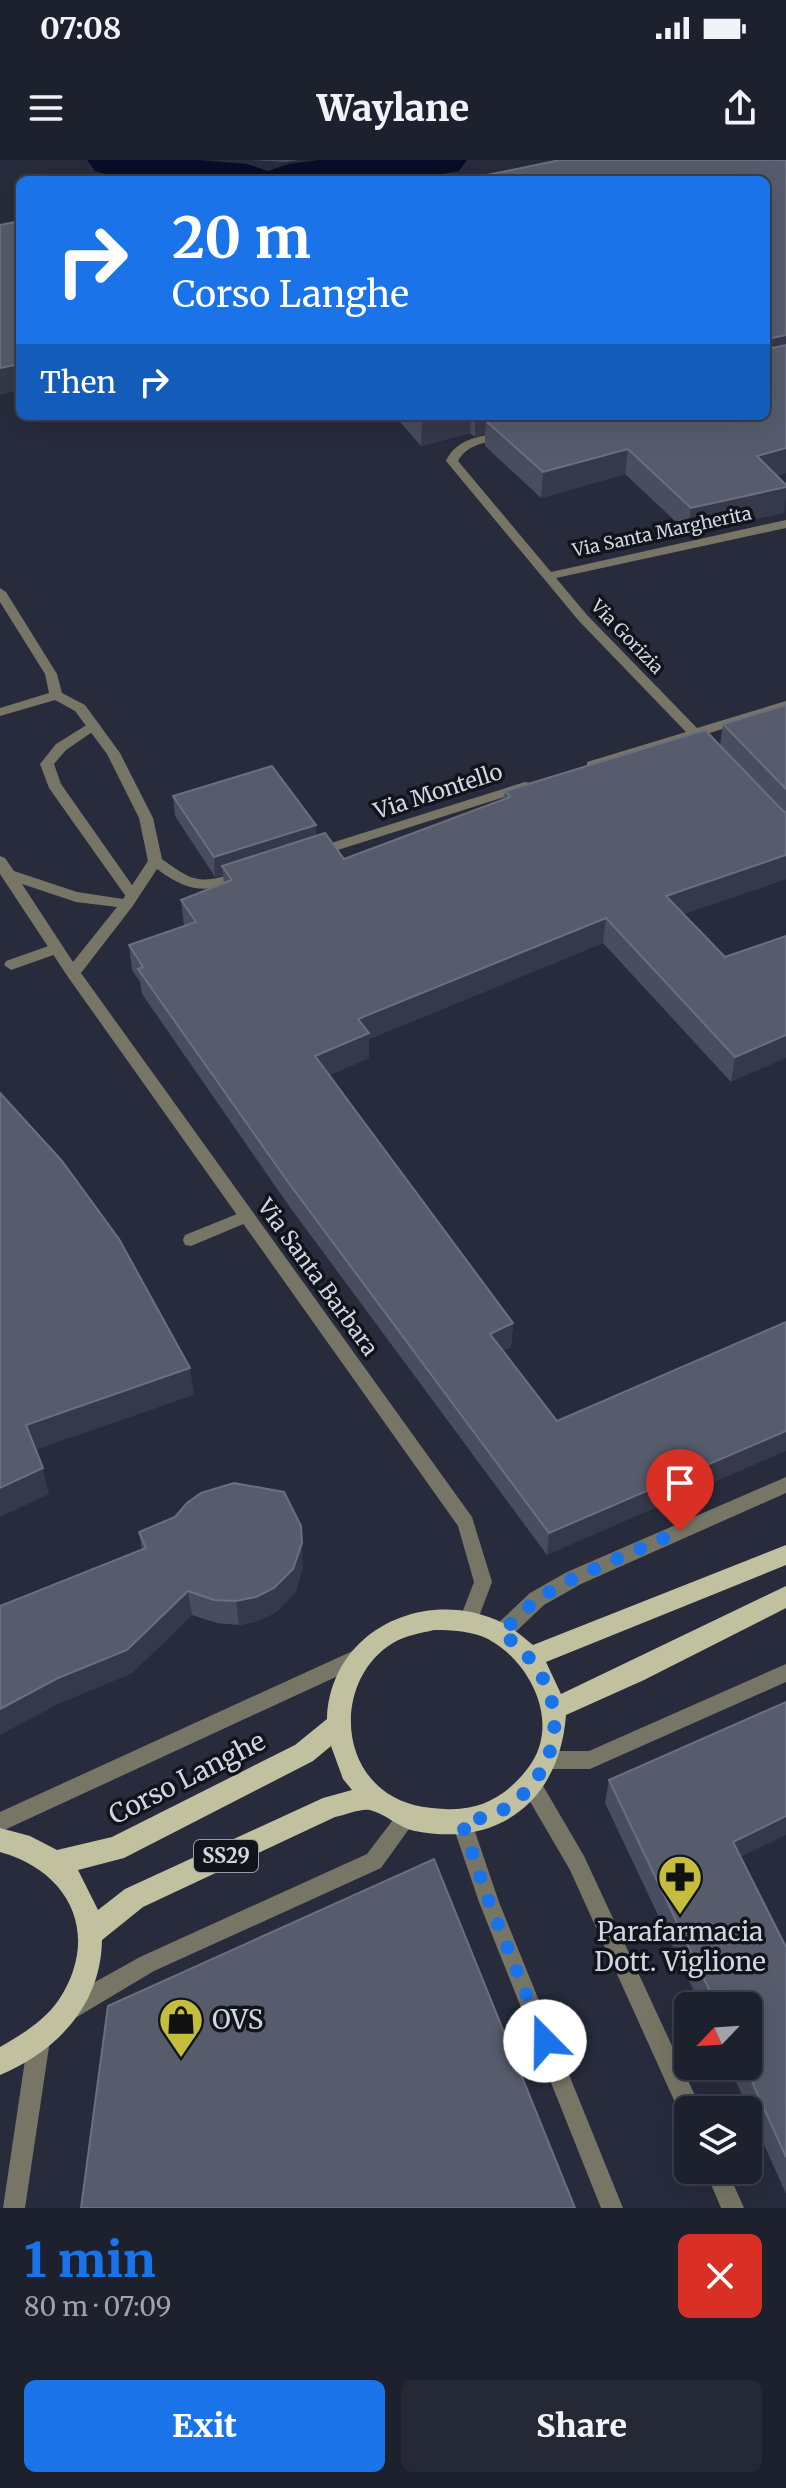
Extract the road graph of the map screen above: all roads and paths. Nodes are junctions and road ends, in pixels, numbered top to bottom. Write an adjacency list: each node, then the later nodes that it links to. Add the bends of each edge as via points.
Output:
1 (522, 431): 3 (street, Via Gorizia, via 463,446 452,461)
2 (786, 524): 3 (street, Via Santa Margherita)
3 (547, 576): 9 (street, Via Gorizia)
4 (0, 592): 5 (street, via 51,674)
5 (56, 695): 7 (street); 8 (street, via 80,708)
6 (786, 705): 9 (street)
7 (0, 712)
8 (93, 725): 14 (street, via 146,818); 17 (street, via 47,764 54,785)
9 (694, 732): 10 (street, Via Gorizia); 11 (street)
10 (714, 754)
11 (573, 771)
12 (542, 781): 13 (street, Via Montello)
13 (301, 858)
14 (155, 861): 16 (street, via 187,885 210,887); 17 (street)
15 (3, 868): 17 (street, Via Santa Barbara, via 76,897); 18 (street, Via Santa Barbara)
16 (255, 872)
17 (130, 900): 20 (street)
18 (57, 948): 19 (street); 20 (street, Via Santa Barbara)
19 (11, 965)
20 (73, 973): 21 (street, Via Santa Barbara)
21 (247, 1216): 22 (street); 26 (street, Via Santa Barbara, via 466,1523 483,1582)
22 (191, 1240)
23 (786, 1485): 27 (street, via 574,1578 537,1599)
24 (786, 1555): 28 (main road)
25 (786, 1596): 31 (main road)
26 (468, 1621): 27 (main road); 29 (main road, via 410,1623 388,1632)
27 (501, 1633): 28 (main road)
28 (531, 1657): 31 (main road)
29 (357, 1658): 32 (main road, via 337,1698); 37 (street)
30 (786, 1673): 33 (street, via 590,1760)
31 (555, 1708): 33 (main road)
32 (336, 1727): 35 (main road, via 341,1753); 40 (main road, Corso Langhe / SS29, via 304,1753 115,1849)
33 (548, 1760): 34 (main road)
34 (532, 1786): 38 (main road, via 497,1813); 45 (street, via 577,1863)
35 (371, 1797): 36 (main road); 41 (main road, SS29, via 332,1806 134,1898)
36 (406, 1819): 38 (main road); 42 (street, via 374,1861 147,1964)
37 (0, 1822)
38 (462, 1823): 48 (street)
39 (0, 1840): 40 (main road, via 24,1844)
40 (57, 1862): 41 (main road, via 86,1906)
41 (90, 1933): 42 (main road, via 86,1973)
42 (67, 2010): 43 (main road)
43 (39, 2040): 44 (main road); 47 (street)
44 (0, 2061)
45 (684, 2096)
46 (722, 2184): 49 (street)
47 (14, 2208)
48 (612, 2208)
49 (733, 2208)

